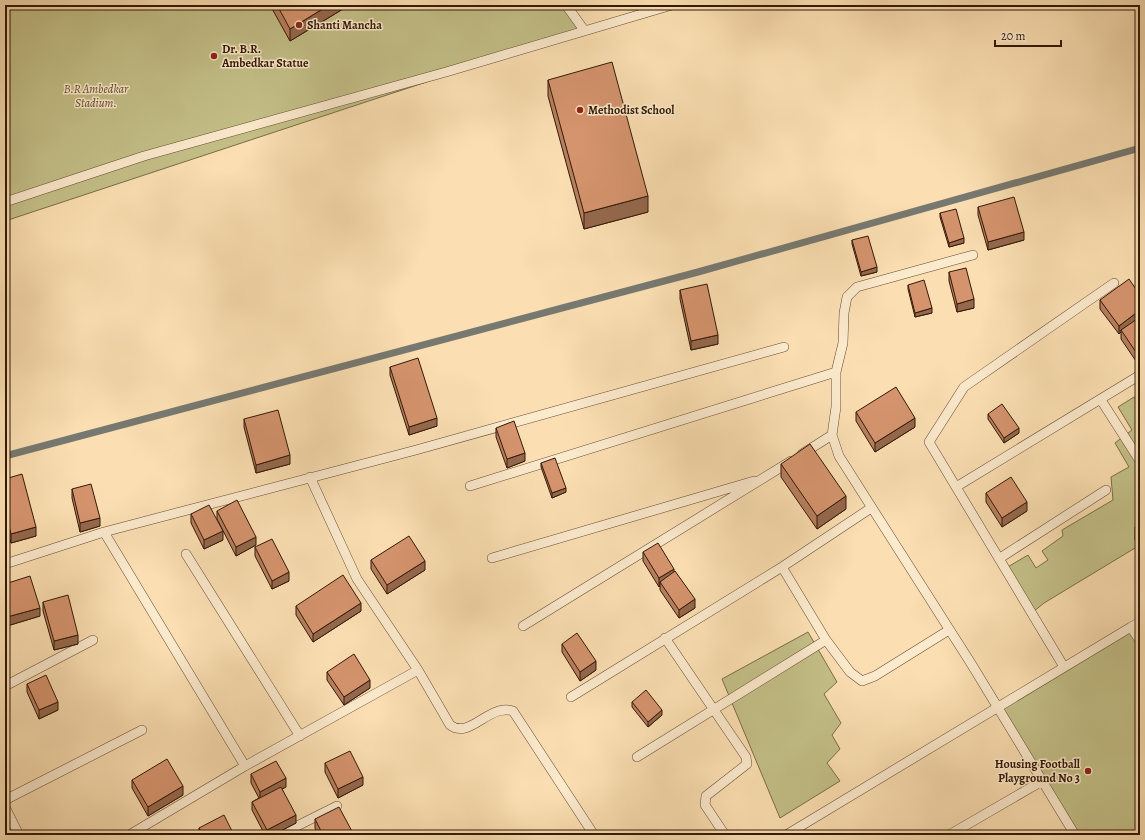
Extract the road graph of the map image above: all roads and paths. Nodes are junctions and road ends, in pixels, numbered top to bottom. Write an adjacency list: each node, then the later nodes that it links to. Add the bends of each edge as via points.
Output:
1 (566, 5): 3 (lane)
2 (672, 5): 3 (lane)
3 (584, 30): 4 (lane, via 446,72 144,156)
4 (5, 202)
5 (973, 255): 8 (lane, via 857,287 847,297 843,343)
6 (1114, 283): 16 (lane, via 964,387 929,442)
7 (784, 347): 13 (lane)
8 (836, 372): 11 (lane, via 836,407); 15 (lane)
9 (1140, 375): 10 (lane)
10 (1100, 400): 12 (lane); 16 (lane)
11 (832, 435): 14 (lane); 18 (lane, via 839,456)
12 (1140, 461)
13 (310, 477): 19 (lane); 34 (lane, via 357,579)
14 (765, 478): 21 (lane); 26 (lane)
15 (470, 486)
16 (956, 487): 22 (lane)
17 (1106, 490): 22 (lane)
18 (871, 508): 24 (lane); 28 (lane)
19 (104, 532): 23 (lane); 42 (lane)
20 (186, 554): 40 (lane)
21 (492, 558)
22 (1000, 558): 33 (lane)
23 (5, 564)
24 (782, 567): 29 (lane); 31 (lane)
25 (1140, 622): 27 (lane)
26 (523, 626)
27 (1131, 627): 32 (lane); 33 (lane)
28 (948, 630): 31 (lane, via 862,681 850,672); 37 (lane)
29 (665, 638): 36 (lane); 38 (lane)
30 (93, 640): 35 (lane)
31 (826, 640): 38 (lane)
32 (1140, 641)
33 (1064, 668): 37 (lane)
34 (418, 670): 40 (lane); 50 (lane, via 450,725 456,729 463,729 498,710 506,708 513,711)
35 (5, 686)
36 (571, 697)
37 (998, 708): 43 (lane); 52 (lane)
38 (715, 709): 41 (lane); 51 (lane, via 746,757 747,764 706,796 705,805)
39 (142, 730): 44 (lane)
40 (300, 736): 42 (lane)
41 (637, 757)
42 (246, 766): 48 (lane)
43 (1042, 781): 53 (lane); 54 (lane)
44 (5, 800)
45 (337, 806): 49 (lane)
46 (5, 807): 47 (lane)
47 (19, 835)
48 (129, 835)
49 (279, 835)
50 (594, 835)
51 (725, 835)
52 (786, 835)
53 (949, 835)
54 (1075, 835)

